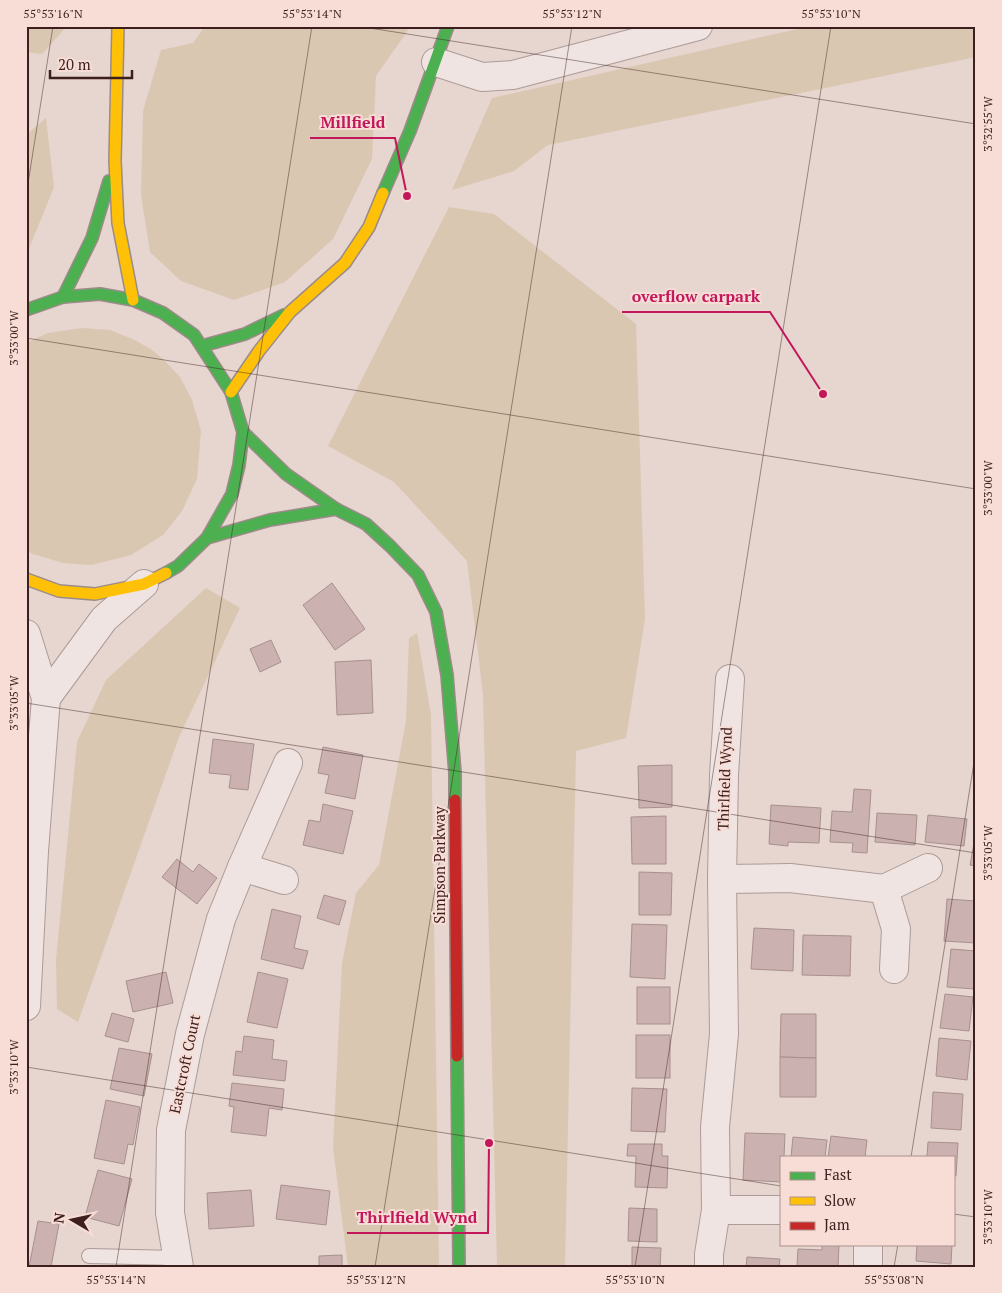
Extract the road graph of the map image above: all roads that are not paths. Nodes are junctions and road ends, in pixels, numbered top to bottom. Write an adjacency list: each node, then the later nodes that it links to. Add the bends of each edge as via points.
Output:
1 (118, 26): 5 (main road)
2 (448, 26): 4 (main road)
3 (698, 26): 4 (street, via 513,75 482,77)
4 (436, 62): 9 (main road, via 369,227 345,263)
5 (115, 160): 6 (main road, via 92,238); 7 (main road, via 118,223)
6 (63, 296): 7 (main road, via 100,294); 8 (main road)
7 (133, 300): 10 (main road, via 163,313 194,335)
8 (26, 310)
9 (290, 312): 10 (main road, via 245,334); 11 (main road)
10 (202, 346): 11 (main road)
11 (231, 392): 12 (main road)
12 (243, 432): 13 (main road, Simpson Parkway, via 286,474); 14 (main road, via 232,494)
13 (336, 509): 14 (main road, via 270,520); 33 (main road, Simpson Parkway, via 366,524 418,575 436,612 447,675 455,773)
14 (207, 538): 16 (main road, via 178,566)
15 (26, 579): 16 (main road, via 59,591 95,594)
16 (144, 584): 19 (street, via 104,619)
17 (26, 634): 19 (street)
18 (730, 679): 23 (street, Thirlfield Wynd)
19 (46, 698): 27 (street)
20 (288, 763): 21 (street, Eastcroft Court)
21 (242, 867): 24 (street); 32 (street, Eastcroft Court, via 221,919 190,1034 171,1130 170,1213)
22 (928, 868): 25 (street)
23 (722, 879): 25 (street, via 790,878); 28 (street, Thirlfield Wynd, via 724,1034 715,1127)
24 (284, 880)
25 (884, 889): 26 (street, via 896,929)
26 (894, 969)
27 (26, 1006)
28 (716, 1210): 29 (street); 34 (street, Thirlfield Wynd)
29 (780, 1210)
30 (868, 1246): 35 (street)
31 (89, 1256): 32 (lane)
32 (179, 1263)
33 (459, 1267)
34 (709, 1267)
35 (868, 1267)

